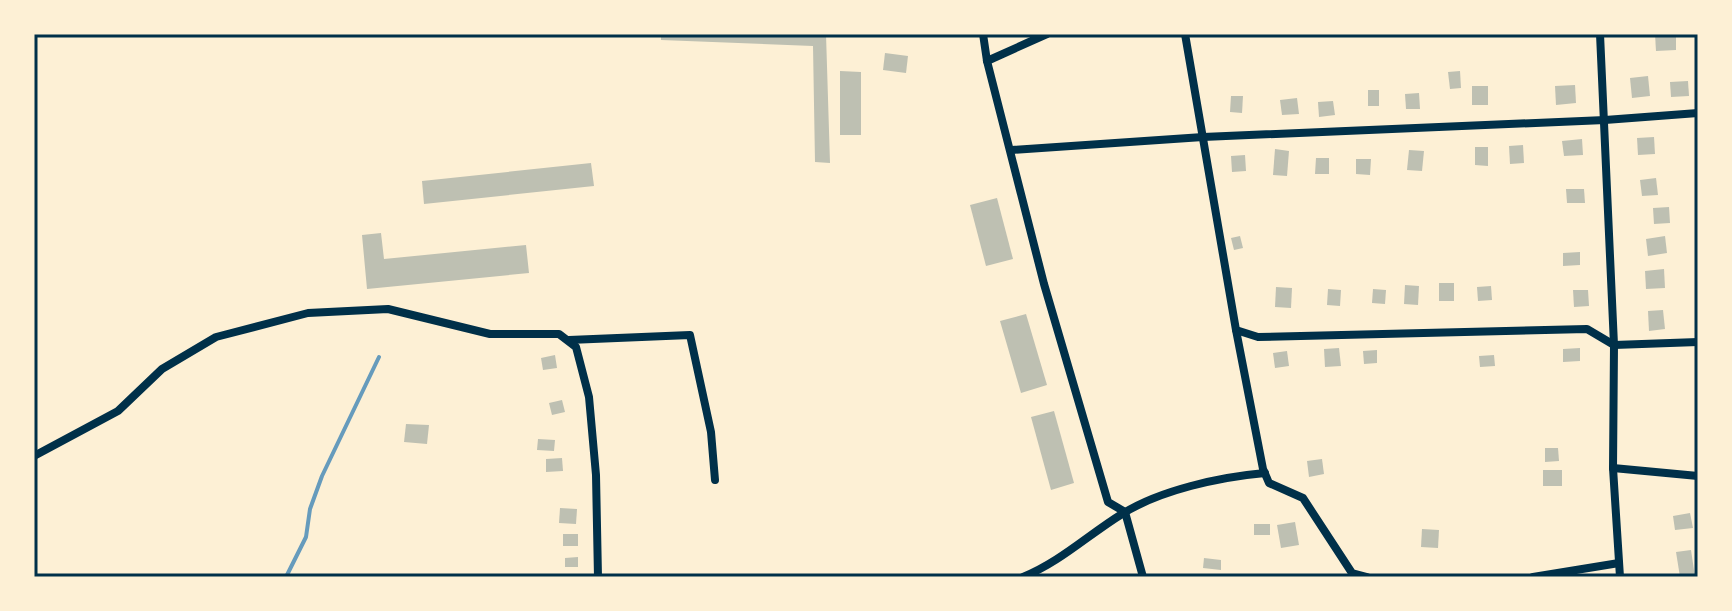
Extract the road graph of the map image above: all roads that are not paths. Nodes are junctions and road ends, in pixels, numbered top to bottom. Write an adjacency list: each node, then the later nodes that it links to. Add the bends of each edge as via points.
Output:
1 (983, 34): 5 (street)
2 (1047, 34): 5 (street)
3 (1185, 34): 8 (street)
4 (1600, 34): 7 (street)
5 (987, 61): 9 (street)
6 (1698, 113): 7 (street)
7 (1605, 120): 8 (street); 13 (street)
8 (1203, 137): 9 (street); 10 (street)
9 (1012, 150): 19 (street, via 1044,284 1108,502)
10 (1236, 330): 13 (street, via 1258,337 1587,329); 16 (street)
11 (568, 340): 14 (street, via 559,334 490,334 388,309 308,313 216,337 162,369 118,411); 18 (street, via 690,335 711,432); 21 (street, via 576,347 589,397)
12 (1698, 342): 13 (street)
13 (1614, 345): 15 (street)
14 (34, 456)
15 (1613, 468): 17 (street); 20 (street)
16 (1265, 473): 19 (street, via 1201,485); 24 (street, via 1269,483 1303,498 1352,573)
17 (1698, 476)
18 (715, 480)
19 (1125, 512): 22 (street, via 1056,562); 23 (street)
20 (1619, 563): 25 (street); 26 (street)
21 (598, 577)
22 (1023, 577)
23 (1143, 577)
24 (1367, 577)
25 (1533, 577)
26 (1620, 577)

